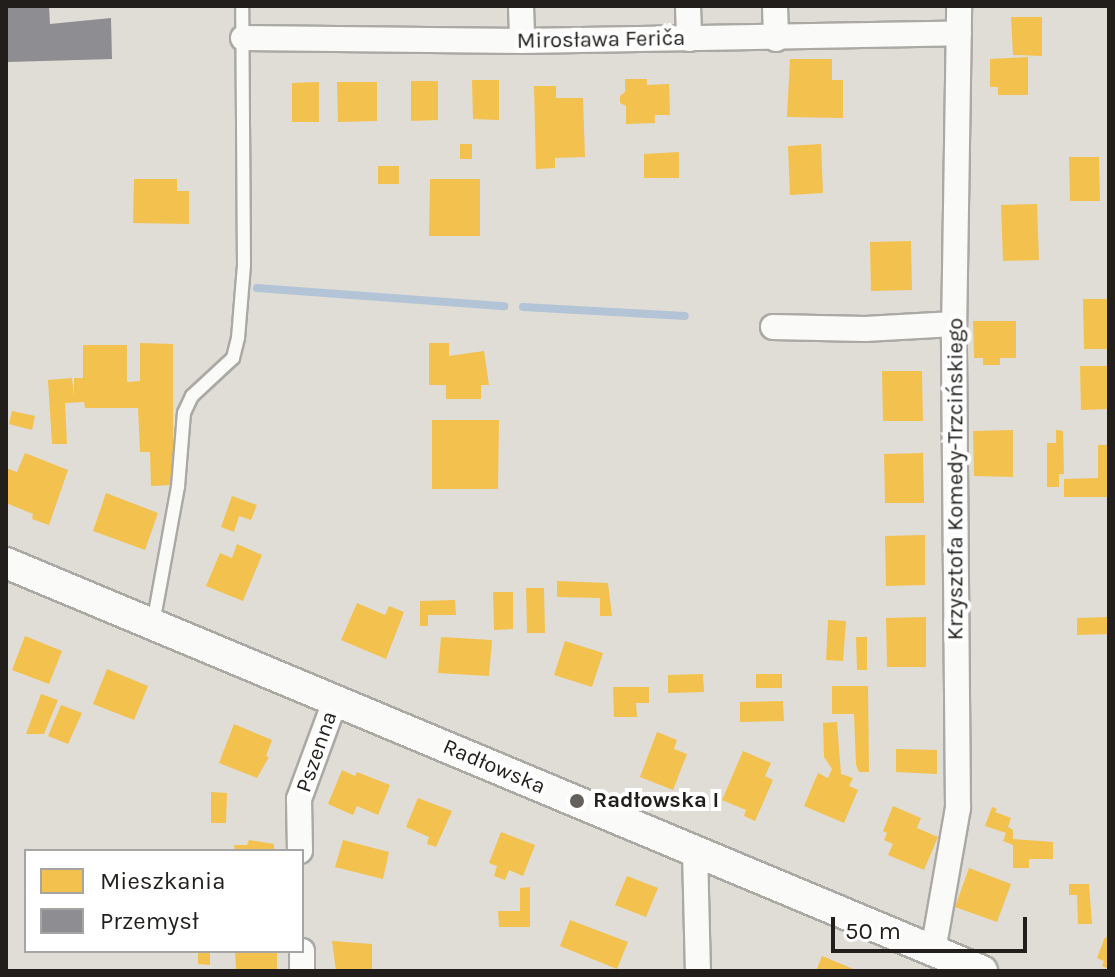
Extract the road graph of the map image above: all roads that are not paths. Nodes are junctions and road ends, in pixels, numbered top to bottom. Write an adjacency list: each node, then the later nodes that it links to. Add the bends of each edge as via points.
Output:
1 (242, 6): 7 (lane)
2 (521, 6): 10 (street)
3 (688, 6): 8 (street)
4 (775, 6): 9 (street)
5 (959, 6): 6 (street, Krzysztofa Komedy-Trzcińskiego)
6 (959, 33): 9 (street, Mirosława Feriča); 11 (street, Krzysztofa Komedy-Trzcińskiego)
7 (243, 38): 10 (street, Mirosława Feriča); 14 (lane, via 244,265 238,338 233,358 192,396 184,413 178,487)
8 (689, 39): 9 (street, Mirosława Feriča); 10 (street, Mirosława Feriča)
9 (776, 39)
10 (522, 41)
11 (954, 324): 12 (street); 18 (street, Krzysztofa Komedy-Trzcińskiego, via 958,808)
12 (773, 327)
13 (6, 563): 14 (street, Radłowska)
14 (153, 624): 15 (street, Radłowska)
15 (335, 701): 16 (street, Pszenna, via 299,799); 17 (street, Radłowska)
16 (300, 849)
17 (695, 851): 18 (street, Radłowska); 19 (street)
18 (933, 951): 20 (street, Radłowska)
19 (698, 971)
20 (982, 971)

